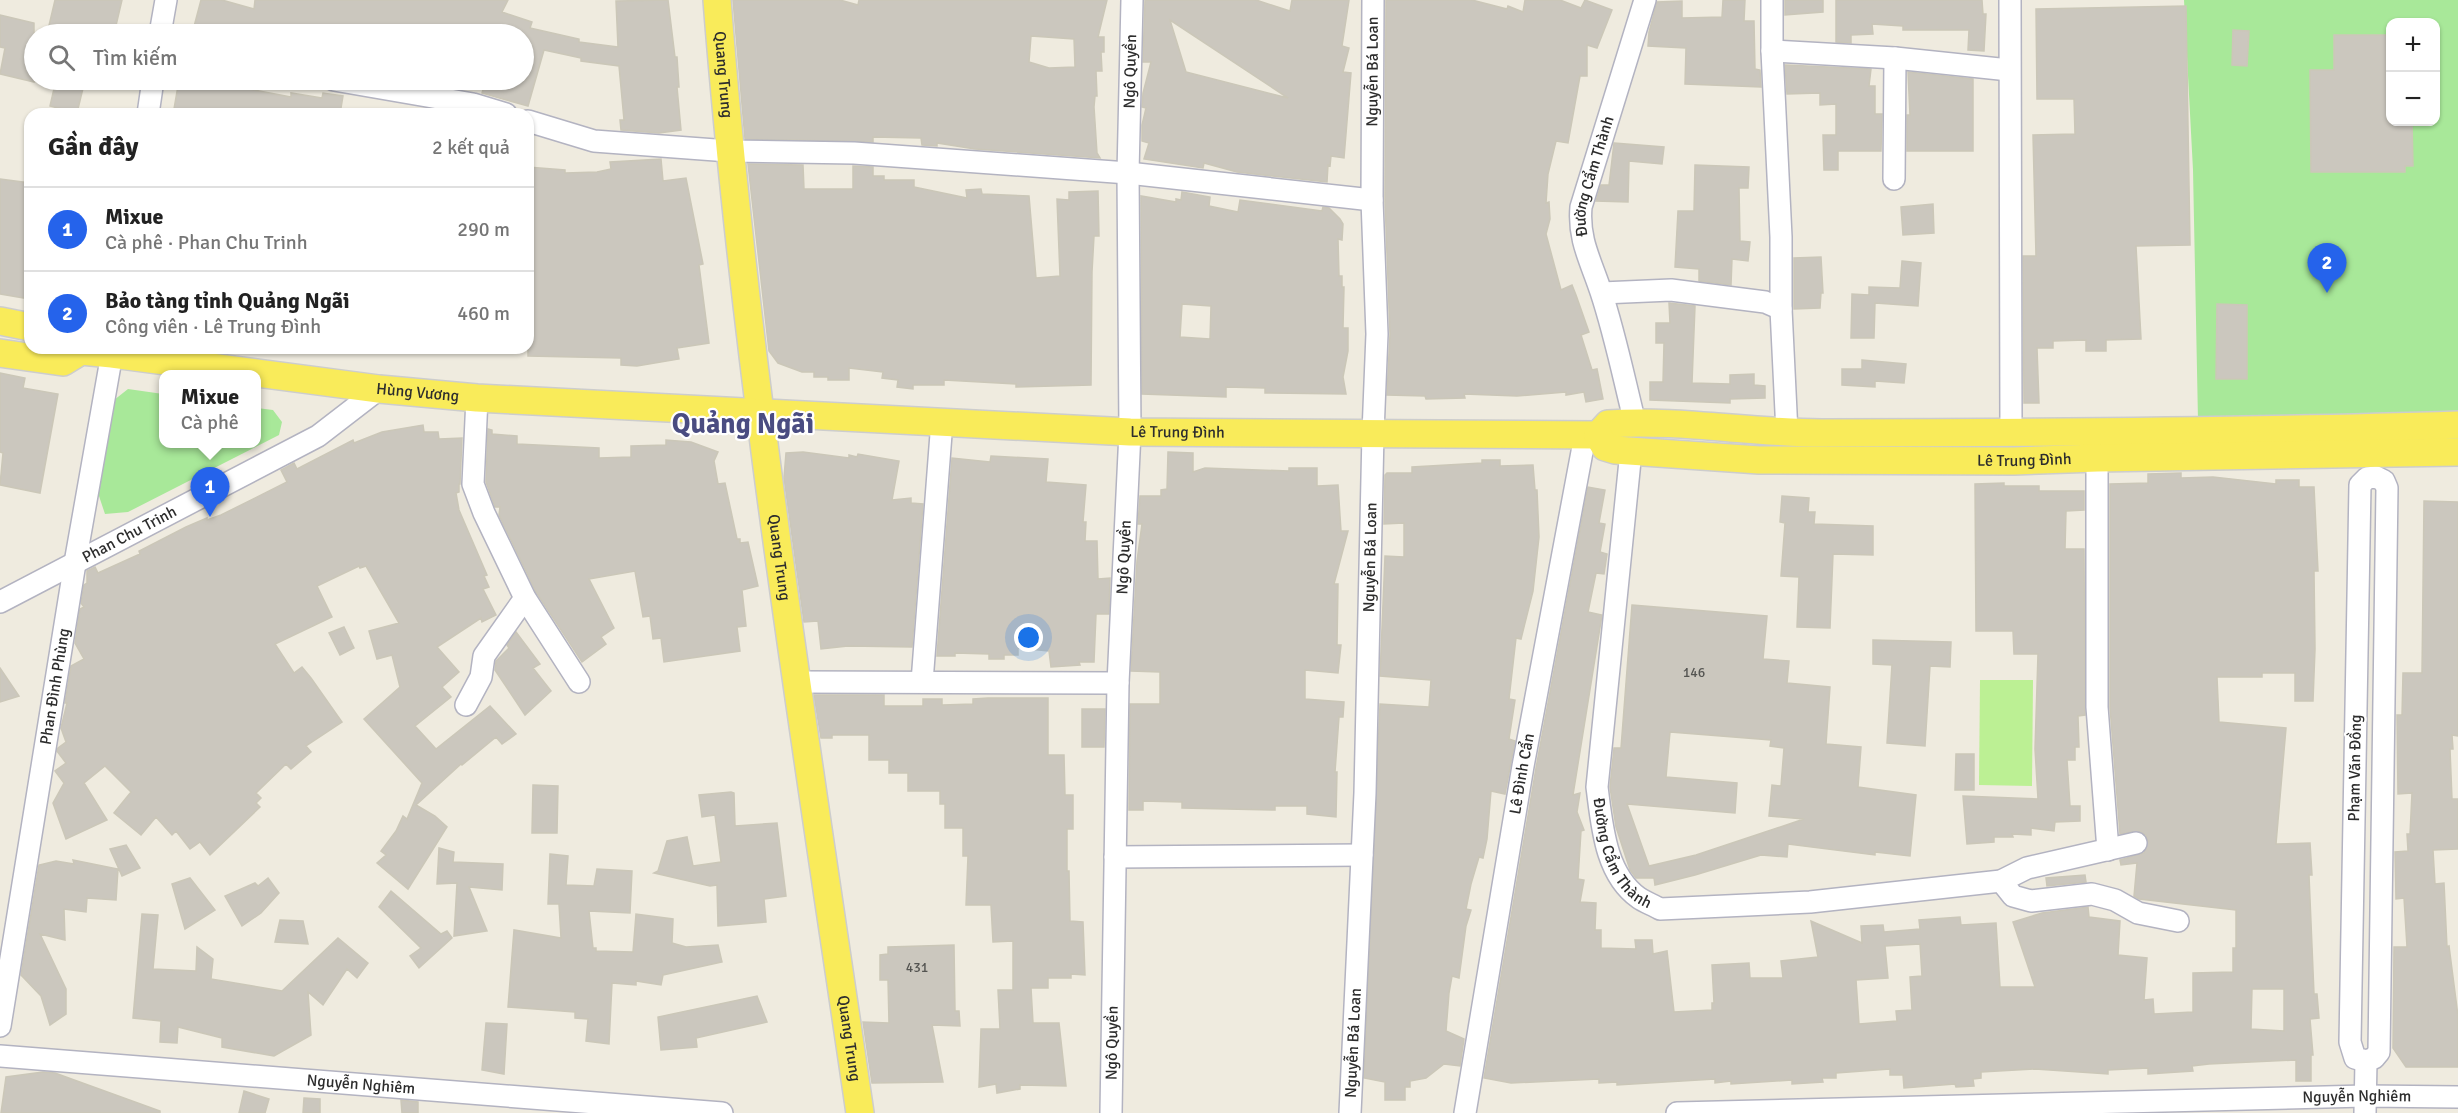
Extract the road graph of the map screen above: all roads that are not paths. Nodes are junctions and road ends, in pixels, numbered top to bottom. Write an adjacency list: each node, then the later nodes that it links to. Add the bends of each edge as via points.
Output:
1 (166, 0): 8 (street)
2 (717, 0): 17 (main road, Quang Trung)
3 (1132, 0): 18 (street, Ngô Quyền)
4 (1373, 0): 20 (street, Nguyễn Bá Loan)
5 (1645, 0): 21 (street, Đường Cẩm Thành, via 1581,207 1581,236)
6 (1772, 0): 9 (street)
7 (2010, 0): 11 (street)
8 (162, 24)
9 (1772, 51): 10 (street); 22 (street)
10 (1895, 58): 11 (street); 19 (street)
11 (2009, 70): 41 (street)
12 (152, 90): 14 (street)
13 (392, 90): 15 (street)
14 (149, 108)
15 (487, 108)
16 (534, 123): 17 (street, via 594,141)
17 (729, 151): 18 (street, via 854,153); 33 (main road, Quang Trung)
18 (1128, 173): 20 (street); 38 (street, Ngô Quyền)
19 (1894, 179)
20 (1372, 200): 39 (street, Nguyễn Bá Loan, via 1377,334)
21 (1602, 293): 22 (street, via 1671,290 1765,302); 35 (street, Đường Cẩm Thành)
22 (1781, 309): 40 (street)
23 (0, 321): 24 (main road)
24 (24, 326)
25 (0, 353): 26 (main road, Hùng Vương, via 63,362)
26 (74, 354)
27 (111, 354): 49 (street, Phan Đình Phùng)
28 (133, 354): 29 (main road, Hùng Vương)
29 (246, 370)
30 (261, 372): 31 (main road, Hùng Vương)
31 (379, 389): 32 (main road, Hùng Vương); 49 (street, Phan Chu Trinh, via 318,436)
32 (477, 398): 33 (main road, Hùng Vương); 50 (street, via 473,484)
33 (759, 412): 34 (main road, Lê Trung Đình); 53 (main road, Quang Trung)
34 (942, 422): 38 (main road, Lê Trung Đình); 54 (street)
35 (1635, 423): 37 (main road, Lê Trung Đình); 42 (main road, Lê Trung Đình, via 1608,424)
36 (2458, 425): 45 (main road, Lê Trung Đình)
37 (1760, 431): 40 (main road, Lê Trung Đình); 47 (main road)
38 (1130, 432): 39 (main road, Lê Trung Đình); 55 (street, Ngô Quyền)
39 (1372, 433): 42 (main road, Lê Trung Đình); 59 (street, Nguyễn Bá Loan)
40 (1787, 433): 41 (main road, Lê Trung Đình)
41 (2011, 433): 45 (main road, Lê Trung Đình); 48 (main road)
42 (1591, 435): 43 (main road, Lê Trung Đình, via 1605,447); 73 (street, Lê Đình Cẩn, via 1523,766)
43 (1631, 451): 47 (main road, Lê Trung Đình); 61 (street, Đường Cẩm Thành, via 1597,787 1603,836 1620,877 1638,898 1660,909 1810,902)
44 (2458, 452): 45 (main road, Lê Trung Đình)
45 (2376, 453): 46 (main road, Lê Trung Đình); 65 (street, Phạm Văn Đồng, via 2387,488 2379,1052); 65 (street, Phạm Văn Đồng, via 2360,486 2350,1042 2355,1058)
46 (2097, 458): 48 (main road, Lê Trung Đình); 58 (street, via 2097,707)
47 (1760, 460): 48 (main road, Lê Trung Đình)
48 (2014, 461)
49 (75, 563): 51 (street, Phan Chu Trinh); 63 (street, Phan Đình Phùng)
50 (525, 598): 52 (street); 56 (street, via 484,656 481,677)
51 (0, 602)
52 (579, 682)
53 (797, 682): 54 (street); 70 (main road, Quang Trung)
54 (922, 682): 55 (street)
55 (1118, 683): 60 (street, Ngô Quyền)
56 (466, 705)
57 (2136, 843): 58 (street, Đường Cẩm Thành)
58 (2108, 850): 61 (street, Đường Cẩm Thành, via 2027,868)
59 (1362, 855): 60 (street); 72 (street, Nguyễn Bá Loan)
60 (1115, 857): 71 (street, Ngô Quyền)
61 (2001, 881): 62 (street, via 2013,896 2031,901 2092,894 2115,900 2138,913)
62 (2178, 921)
63 (0, 1026)
64 (0, 1056): 69 (street, Nguyễn Nghiêm)
65 (2366, 1061): 67 (street, Phạm Văn Đồng)
66 (2458, 1096): 67 (street, Nguyễn Nghiêm)
67 (2365, 1105): 68 (street, Nguyễn Nghiêm)
68 (1911, 1111): 74 (street, Nguyễn Nghiêm)
69 (722, 1113)
70 (860, 1113)
71 (1111, 1113)
72 (1350, 1113)
73 (1465, 1113)
74 (1677, 1113)

